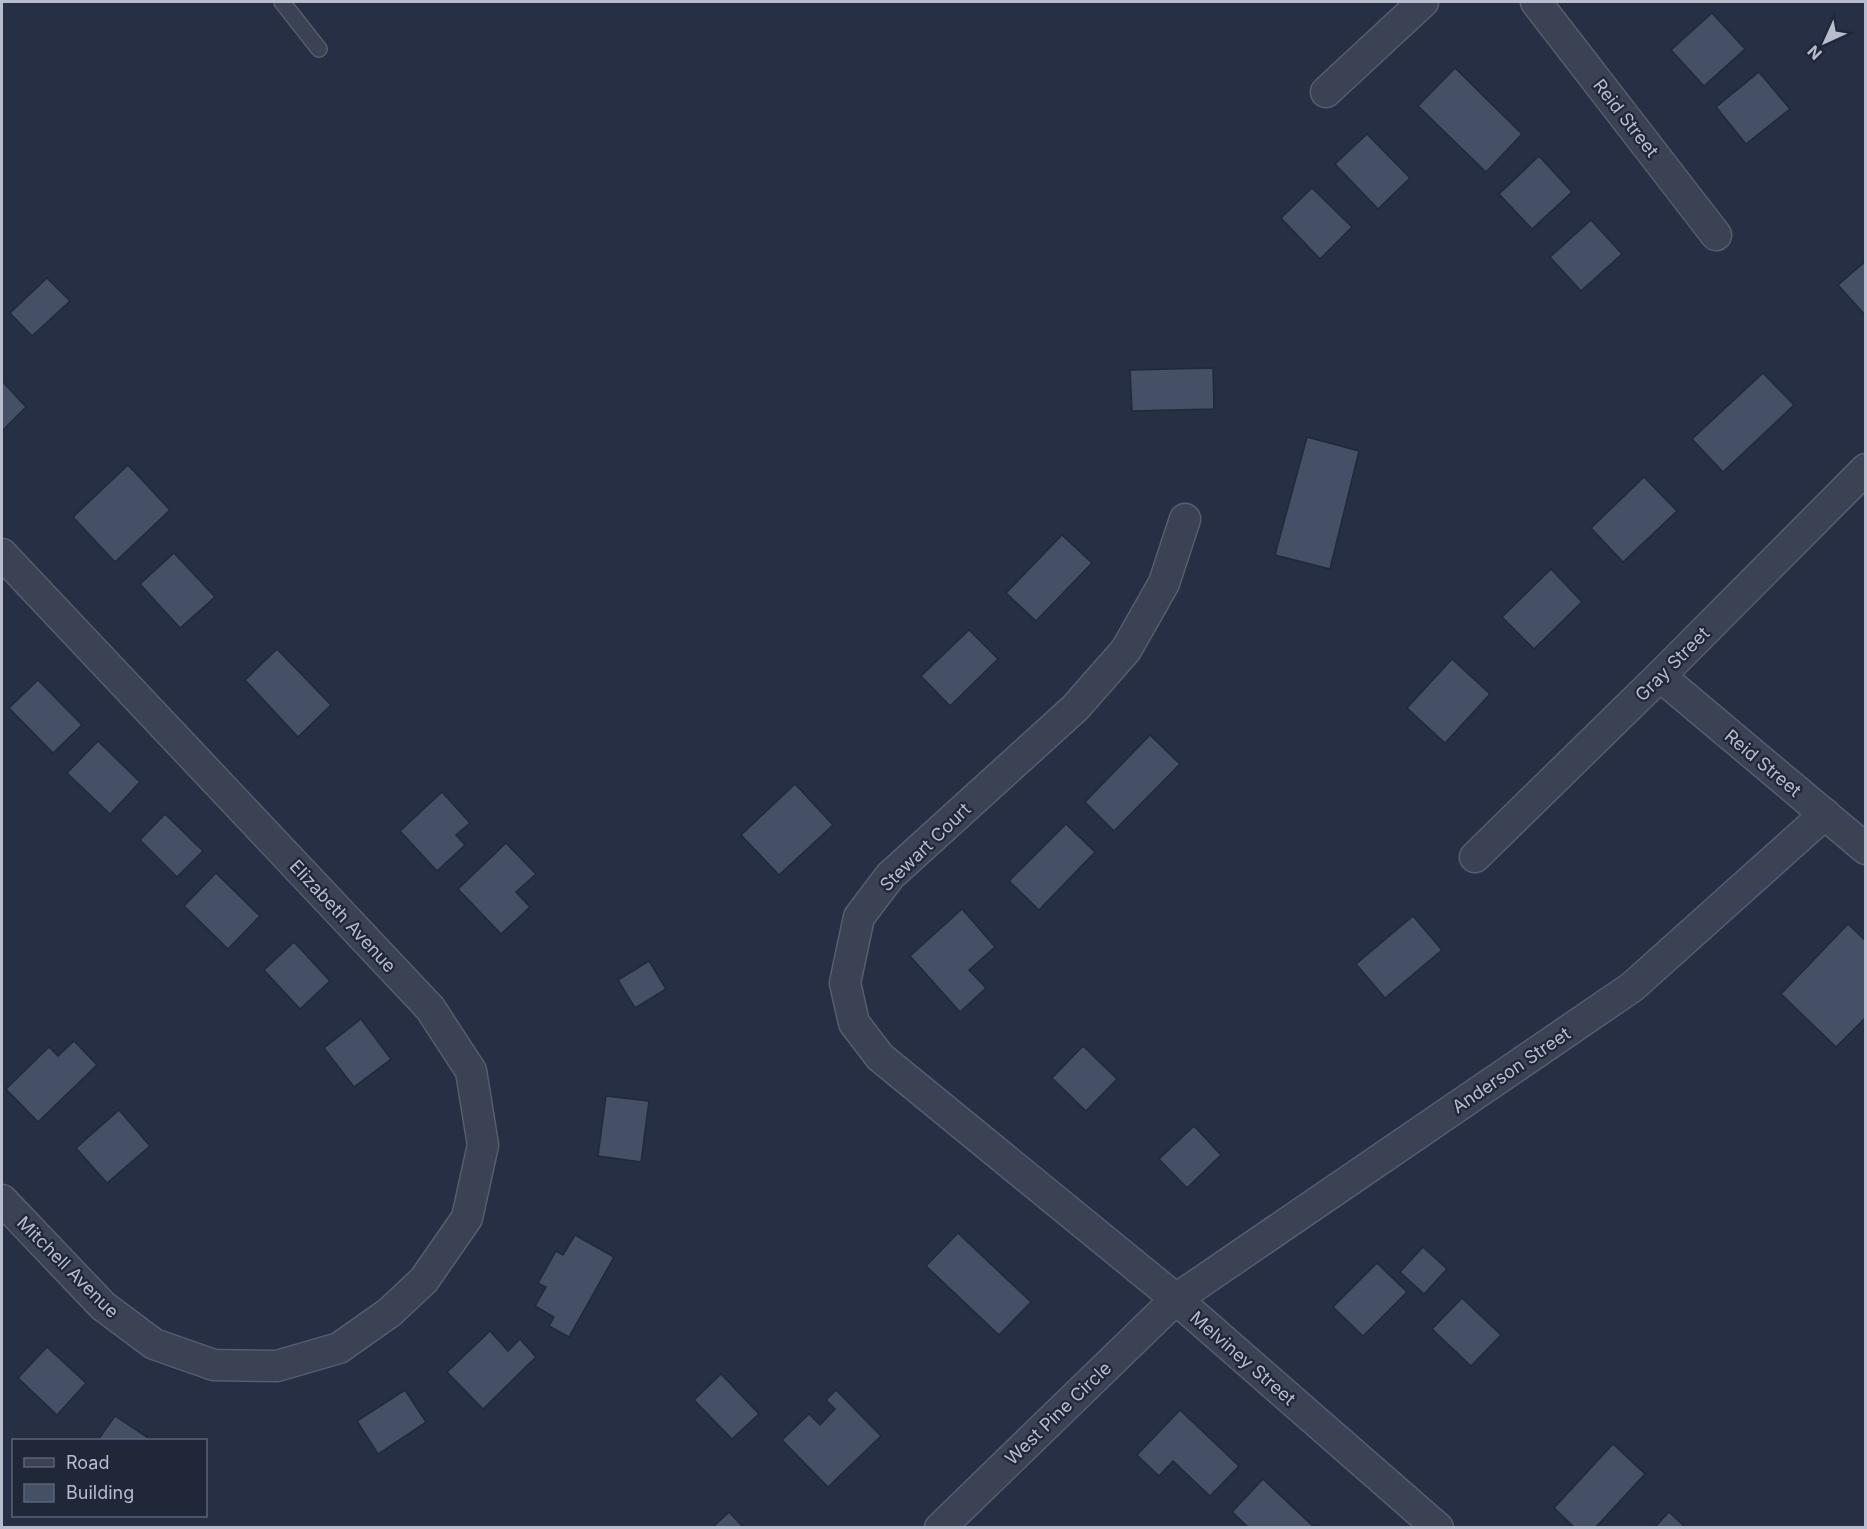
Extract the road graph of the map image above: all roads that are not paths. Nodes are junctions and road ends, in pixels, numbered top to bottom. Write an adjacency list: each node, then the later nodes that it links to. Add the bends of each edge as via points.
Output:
1 (282, 2): 4 (lane)
2 (1423, 2): 5 (street)
3 (1536, 2): 6 (street, Reid Street)
4 (319, 49)
5 (1326, 92)
6 (1716, 235)
7 (1866, 469): 10 (street, Gray Street)
8 (1185, 519): 14 (street, Stewart Court, via 1164,583 1126,650 1075,708 890,876 859,917 845,983 854,1023 880,1056)
9 (2, 555): 17 (street, Elizabeth Avenue, via 430,1008 471,1071 483,1145 467,1218 424,1280)
10 (1660, 676): 11 (street, Reid Street); 13 (street, Gray Street)
11 (1825, 814): 12 (street, Reid Street); 16 (street, Anderson Street, via 1632,987)
12 (1866, 849)
13 (1475, 857)
14 (1046, 1192): 16 (street, Melviney Street)
15 (2, 1200): 17 (street, Mitchell Avenue, via 103,1306 154,1344 214,1365 277,1366 339,1348)
16 (1176, 1299): 18 (street, West Pine Circle); 19 (street, Melviney Street)
17 (371, 1326)
18 (940, 1527)
19 (1438, 1527)

